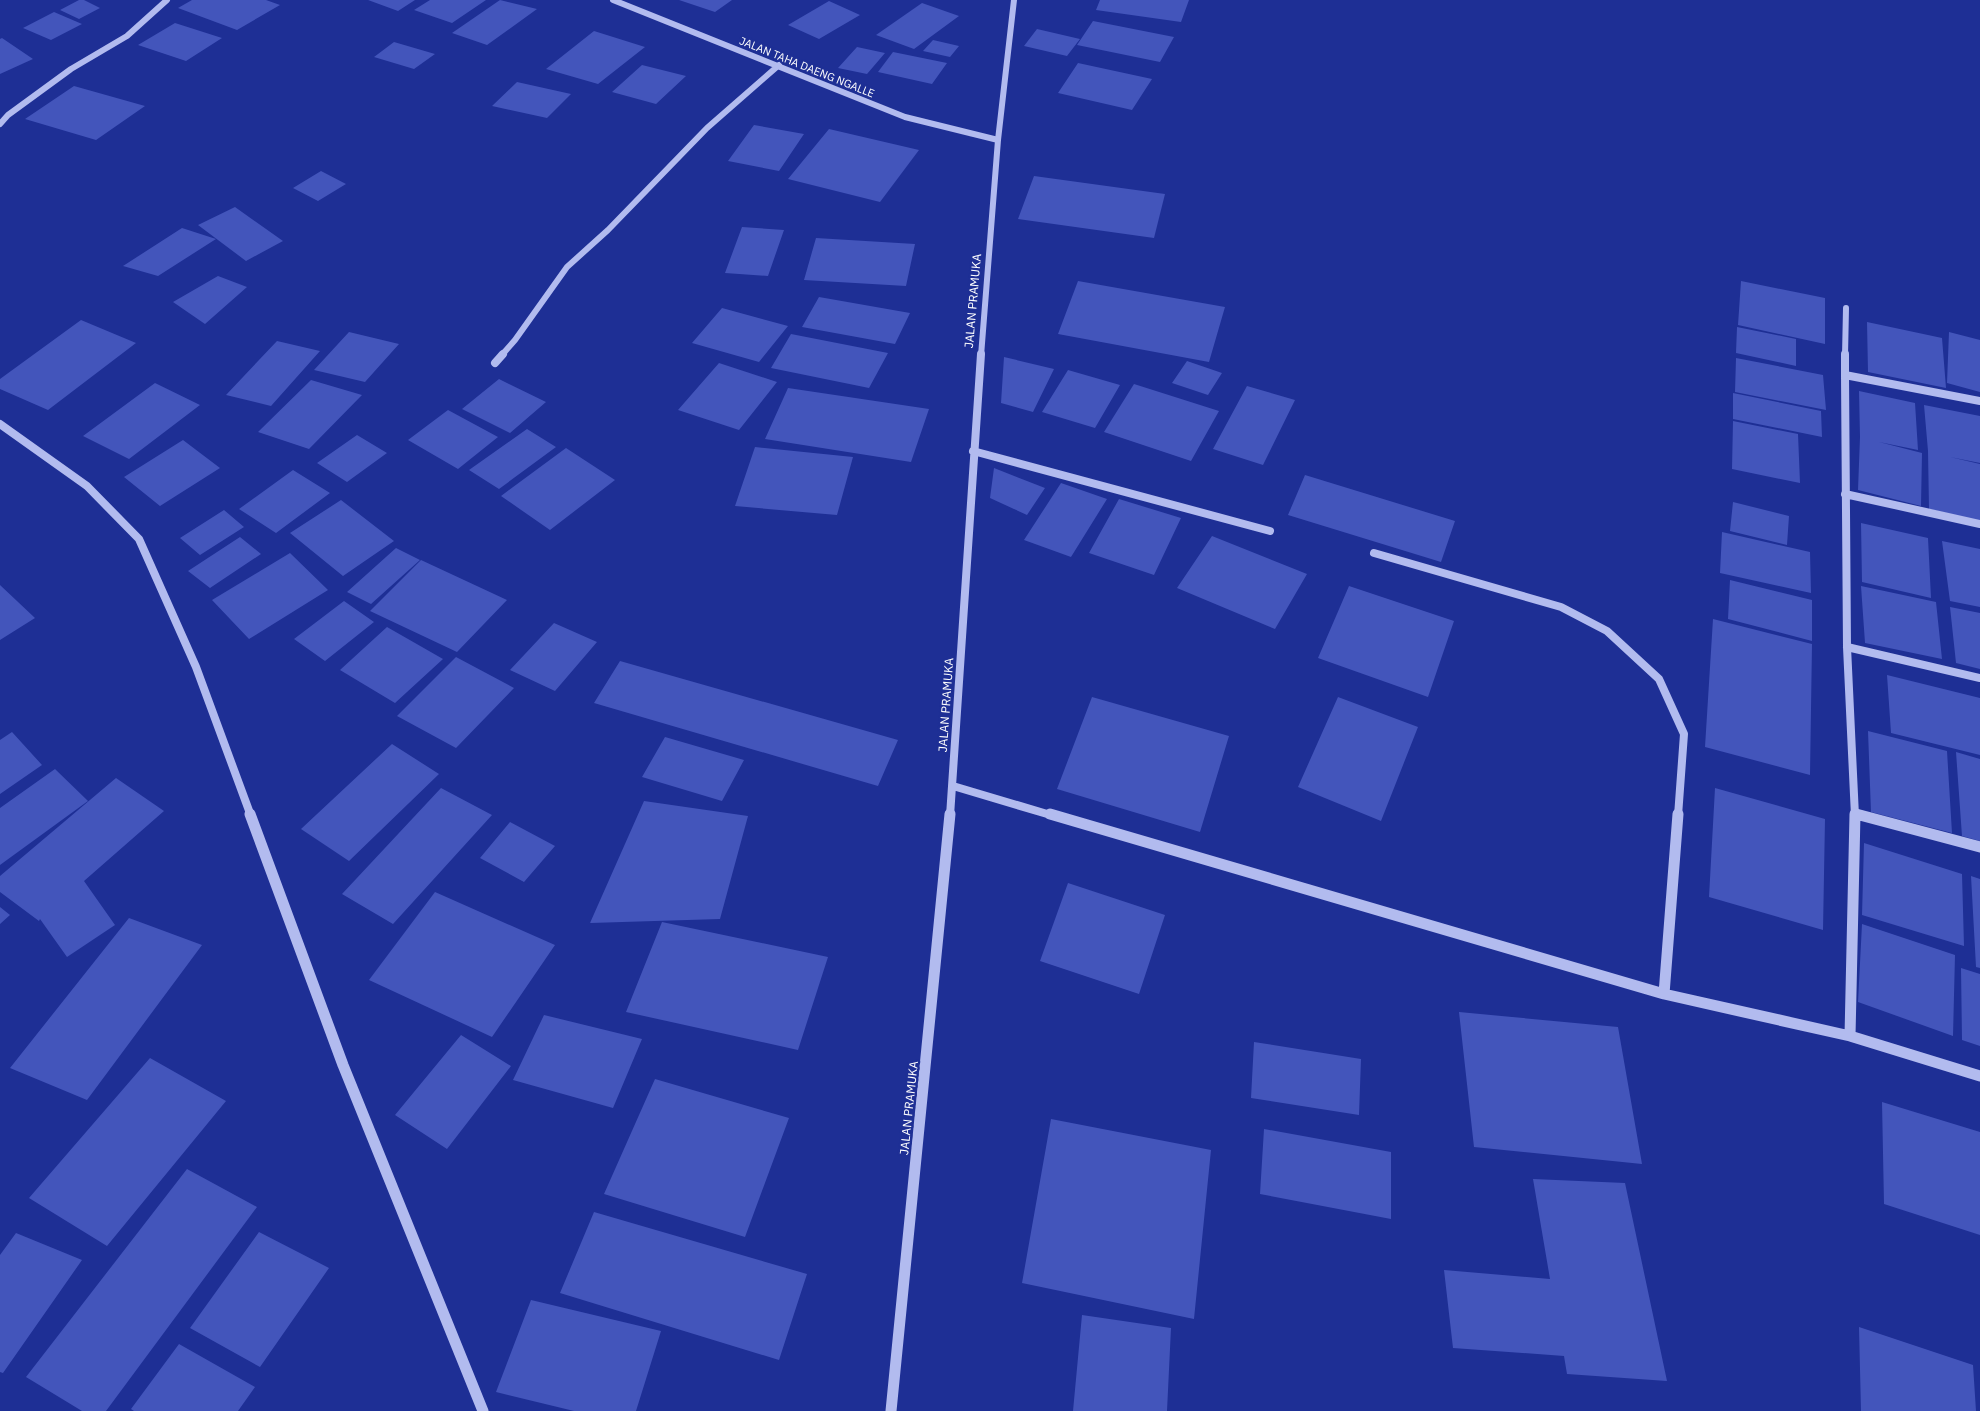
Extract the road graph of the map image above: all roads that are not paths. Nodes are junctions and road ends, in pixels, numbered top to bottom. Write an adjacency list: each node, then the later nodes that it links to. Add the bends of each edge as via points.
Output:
1 (167, 0): 5 (street, via 127,36 71,69)
2 (613, 0): 4 (street, JALAN TAHA DAENG NGALLE)
3 (1014, 0): 6 (street, JALAN PRAMUKA)
4 (779, 65): 6 (street, JALAN TAHA DAENG NGALLE, via 905,117); 8 (street, via 707,128 608,230 567,267 515,340)
5 (0, 124)
6 (998, 140): 12 (street, JALAN PRAMUKA)
7 (1846, 308): 9 (street)
8 (494, 363)
9 (1845, 375): 10 (street); 13 (street)
10 (1980, 401)
11 (0, 424): 25 (street, via 87,486 139,538 196,667 343,1065)
12 (973, 451): 15 (street); 19 (street, JALAN PRAMUKA)
13 (1845, 494): 14 (street); 17 (street)
14 (1980, 524)
15 (1270, 531)
16 (1374, 553): 22 (street, via 1561,606 1606,631 1659,679 1684,734)
17 (1847, 647): 18 (street); 20 (street)
18 (1980, 678)
19 (953, 786): 22 (street); 26 (street, JALAN PRAMUKA)
20 (1854, 814): 21 (street); 23 (street)
21 (1980, 847)
22 (1664, 994): 23 (street)
23 (1850, 1036): 24 (street)
24 (1980, 1076)
25 (483, 1411)
26 (891, 1411)

